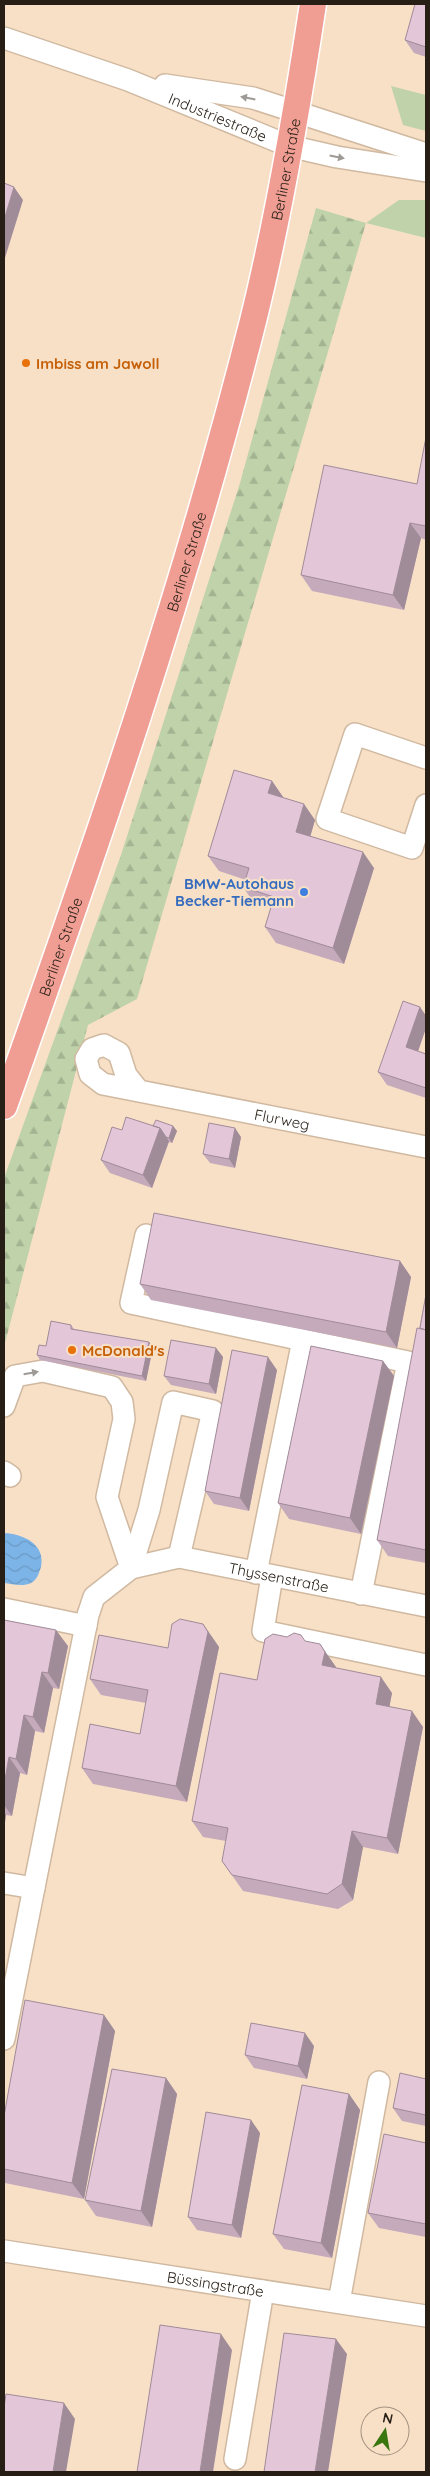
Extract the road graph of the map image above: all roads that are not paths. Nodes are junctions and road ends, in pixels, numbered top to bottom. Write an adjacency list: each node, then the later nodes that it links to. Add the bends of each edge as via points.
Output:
1 (313, 4): 4 (main road, Berliner Straße)
2 (4, 38): 3 (street, Industriestraße)
3 (128, 80): 4 (street, Industriestraße, one-way to 3, via 253,98); 5 (street, Industriestraße)
4 (295, 112): 5 (main road, Berliner Straße); 6 (street, Industriestraße)
5 (290, 146): 7 (street, Industriestraße, one-way to 7); 11 (main road, Berliner Straße, via 253,318 186,564 80,894)
6 (426, 154)
7 (426, 171)
8 (426, 758): 9 (street, via 355,734 327,820 412,848)
9 (426, 805)
10 (138, 1090): 12 (street, Flurweg)
11 (4, 1106)
12 (426, 1148)
13 (146, 1234): 14 (street, via 131,1303)
14 (303, 1340): 18 (street); 19 (street, via 408,1362)
15 (4, 1406): 17 (street, one-way to 17, via 15,1376 34,1372 43,1371 112,1387 122,1402 124,1419 107,1497)
16 (179, 1557): 17 (street, Thyssenstraße); 17 (street, via 213,1411 173,1402 149,1510); 18 (street, Thyssenstraße)
17 (132, 1568): 22 (street, via 94,1597)
18 (264, 1574): 19 (street, Thyssenstraße); 23 (street, via 263,1631)
19 (361, 1594): 20 (street, Thyssenstraße)
20 (426, 1606)
21 (4, 1610): 22 (street)
22 (86, 1626): 25 (street)
23 (426, 1666)
24 (4, 1883): 25 (street)
25 (34, 1888): 26 (street)
26 (4, 2039)
27 (379, 2082): 30 (street)
28 (4, 2251): 29 (street, Büssingstraße)
29 (264, 2291): 30 (street, Büssingstraße); 32 (street)
30 (338, 2302): 31 (street, Büssingstraße)
31 (426, 2316)
32 (235, 2459)

